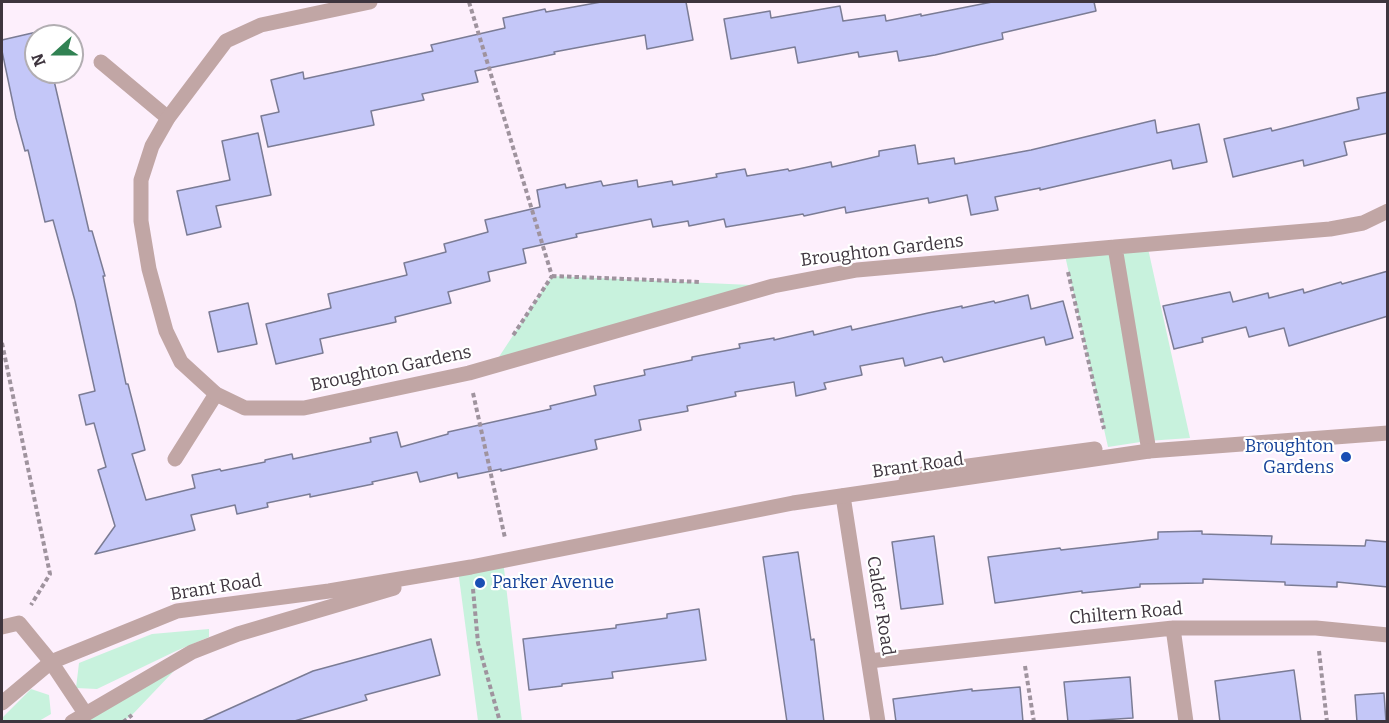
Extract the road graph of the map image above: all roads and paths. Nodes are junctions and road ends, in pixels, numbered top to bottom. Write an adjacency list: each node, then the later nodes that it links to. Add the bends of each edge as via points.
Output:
1 (370, 2): 4 (street, Broughton Gardens, via 261,25 226,41)
2 (469, 2): 8 (path)
3 (101, 62): 4 (street)
4 (168, 118): 13 (street, Broughton Gardens, via 152,146 141,180 149,269 166,331 181,362)
5 (1388, 211): 6 (street, Broughton Gardens, via 1363,224 1330,229)
6 (1114, 246): 7 (street, Broughton Gardens); 15 (street)
7 (1064, 251): 11 (street, Broughton Gardens, via 857,270 773,286); 16 (path)
8 (552, 276): 9 (path); 11 (path)
9 (703, 283)
10 (2, 343): 22 (path, via 50,574)
11 (493, 366): 12 (street, Broughton Gardens)
12 (469, 373): 13 (street, Broughton Gardens, via 304,408 245,408); 20 (path)
13 (216, 394): 17 (street)
14 (1388, 433): 15 (street, Brant Road)
15 (1148, 446): 16 (street); 18 (street, Brant Road)
16 (1108, 447): 18 (street, via 931,471)
17 (175, 459)
18 (884, 490): 19 (street, Brant Road)
19 (843, 496): 20 (street, Brant Road); 28 (street, Calder Road)
20 (509, 560): 21 (street, Brant Road)
21 (465, 568): 29 (street, Brant Road, via 177,611); 31 (street, Brant Road, via 219,641 192,652); 33 (path, via 478,643)
22 (19, 623): 23 (street); 29 (street)
23 (2, 627)
24 (1173, 628): 25 (street, Chiltern Road); 27 (street, Chiltern Road); 36 (street)
25 (1316, 628): 26 (street, Chiltern Road); 37 (path)
26 (1388, 635)
27 (1021, 644): 28 (street, Chiltern Road); 35 (path)
28 (869, 661): 34 (street, Calder Road)
29 (51, 662): 30 (street, Brant Road); 31 (street)
30 (2, 703)
31 (85, 713): 32 (street, Brant Road)
32 (72, 722)
33 (500, 722)
34 (878, 722)
35 (1034, 722)
36 (1186, 722)
37 (1327, 722)

